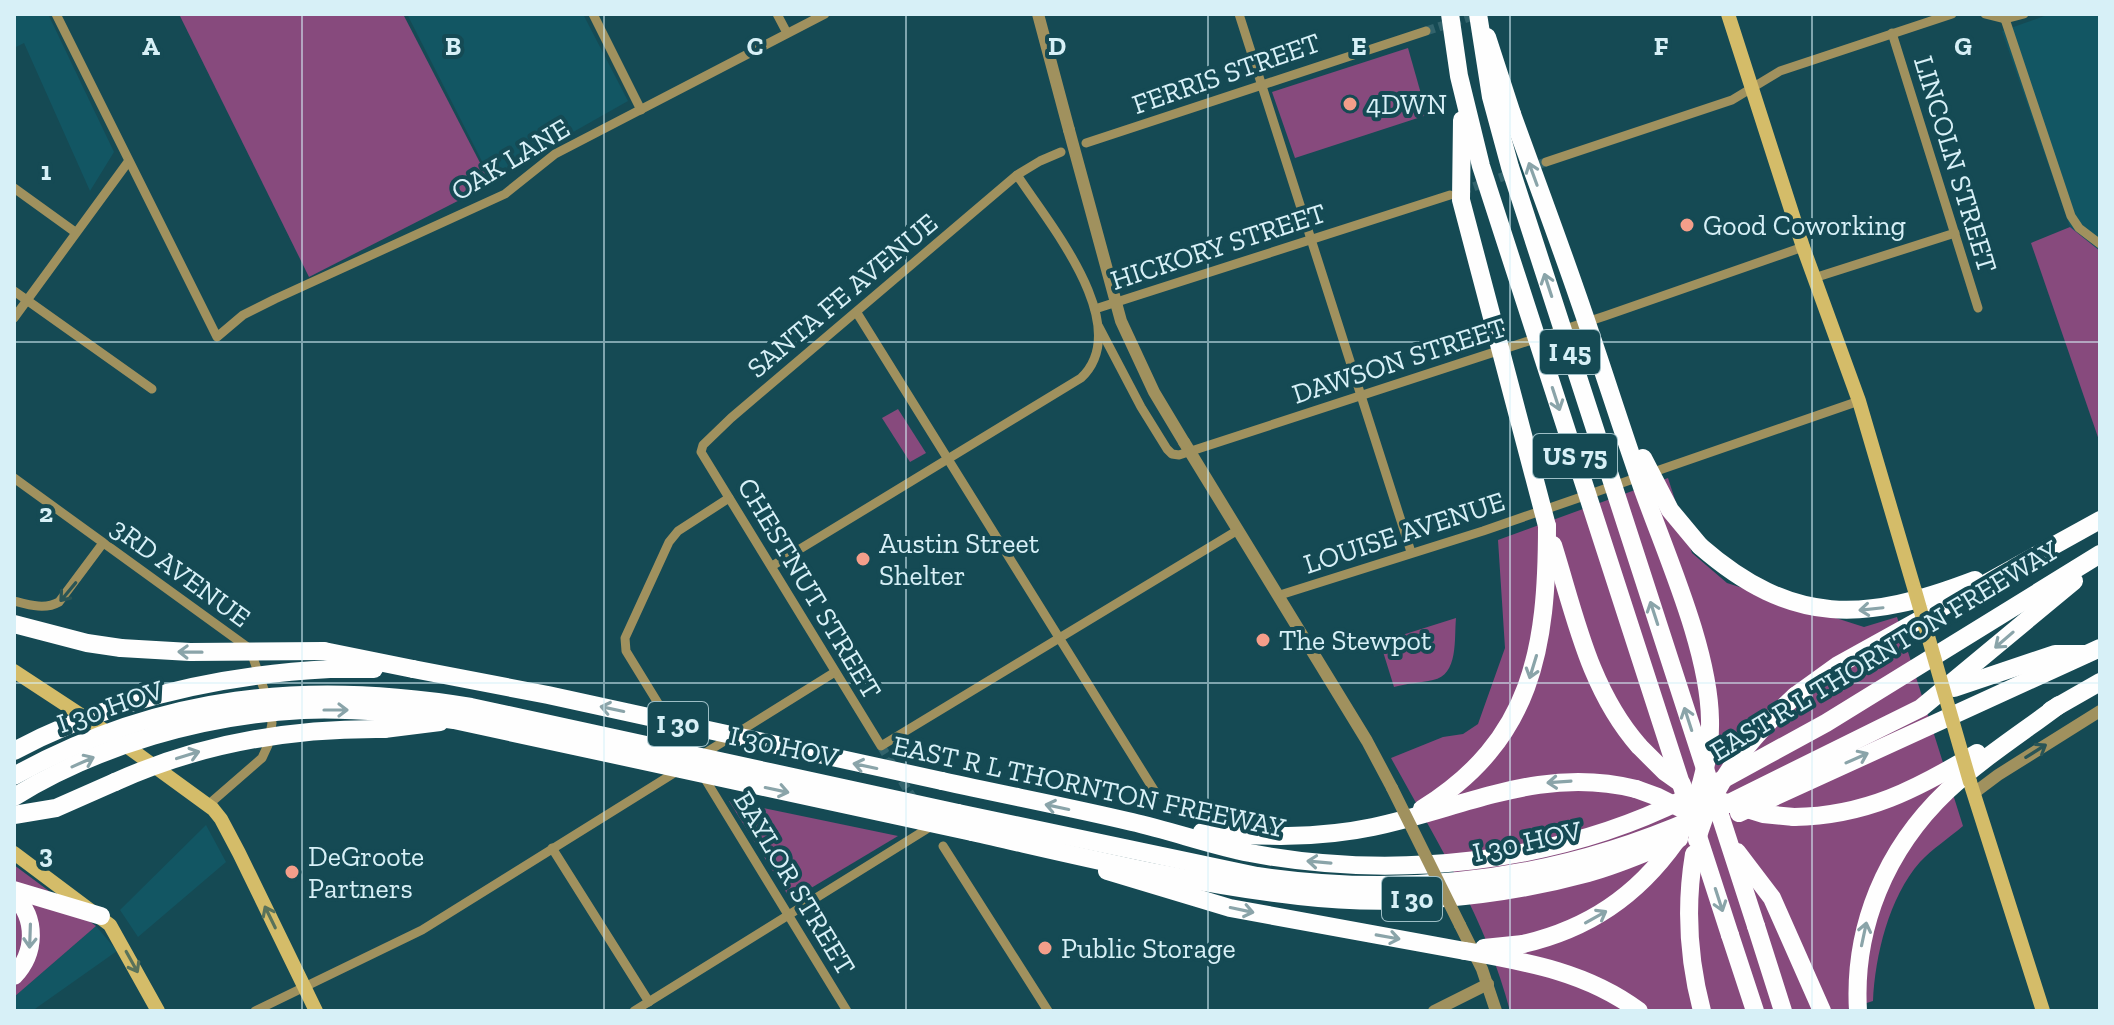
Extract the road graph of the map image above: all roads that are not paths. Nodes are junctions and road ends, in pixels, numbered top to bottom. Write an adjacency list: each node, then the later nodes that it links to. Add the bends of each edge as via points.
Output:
1 (56, 14): 23 (street)
2 (593, 14): 20 (street)
3 (777, 14): 15 (street)
4 (825, 14): 15 (street, OAK LANE)
5 (1038, 14): 45 (street, bridge, via 1121,321)
6 (1239, 14): 17 (street)
7 (1450, 14): 19 (highway, bridge)
8 (1479, 14): 35 (highway, one-way to 8, bridge); 108 (highway, I 45, one-way to 8, bridge, via 1510,167 1491,97)
9 (1728, 14): 18 (main road)
10 (1952, 14): 16 (street)
11 (1985, 14): 13 (street)
12 (2024, 14): 13 (street)
13 (2005, 19): 31 (street, via 2071,216)
14 (1426, 31): 17 (street, FERRIS STREET)
15 (787, 33): 20 (street, OAK LANE)
16 (1892, 33): 18 (street, via 1780,71); 29 (street, LINCOLN STREET)
17 (1261, 85): 21 (street, FERRIS STREET); 30 (street)
18 (1751, 87): 24 (street, via 1732,100); 32 (main road)
19 (1462, 95): 57 (highway, bridge, via 1461,200 1547,526); 107 (highway, US 75, one-way to 107, bridge, via 1486,184)
20 (641, 110): 23 (street, OAK LANE, via 555,154 505,194 250,311 217,337)
21 (1086, 143)
22 (1061, 152): 25 (street, SANTA FE AVENUE)
23 (128, 162): 28 (street)
24 (1546, 162)
25 (1017, 175): 38 (street, via 1073,261); 39 (street, SANTA FE AVENUE)
26 (14, 188): 28 (street)
27 (1450, 195): 30 (street, HICKORY STREET)
28 (75, 232): 36 (street)
29 (1955, 233): 33 (street); 37 (street, LINCOLN STREET)
30 (1312, 240): 38 (street, HICKORY STREET); 43 (street)
31 (2100, 244)
32 (1803, 247): 33 (main road); 43 (street, DAWSON STREET)
33 (1814, 278): 44 (main road)
34 (14, 291): 36 (street)
35 (1579, 300): 55 (highway, one-way to 35, bridge, via 1947,591 1868,610 1813,607 1748,583 1700,546 1656,487); 92 (highway, one-way to 35, bridge, via 1547,939 1604,913 1628,895 1676,841 1706,762 1710,720 1703,665)
36 (27, 301): 40 (street); 42 (street)
37 (1978, 308)
38 (1095, 309): 41 (street, HICKORY STREET)
39 (857, 313): 46 (street, SANTA FE AVENUE, via 731,418); 47 (street)
40 (14, 318)
41 (1099, 327): 45 (street, via 1167,449 1179,455); 47 (street, HICKORY STREET, via 1095,356 1081,378)
42 (152, 389)
43 (1362, 395): 45 (street, DAWSON STREET); 53 (street)
44 (1859, 401): 53 (street, LOUISE AVENUE); 75 (main road, bridge)
45 (1187, 447): 51 (street)
46 (701, 452): 49 (street, CHESTNUT STREET)
47 (947, 460): 56 (street, HICKORY STREET); 61 (street)
48 (14, 478): 52 (street, 3RD AVENUE)
49 (729, 498): 56 (street, CHESTNUT STREET); 72 (street, BAYLOR STREET, via 669,542 625,638 626,651)
50 (2100, 520): 55 (highway)
51 (1238, 530): 58 (street); 61 (street)
52 (103, 543): 59 (street, one-way to 59, via 59,602 42,606); 78 (street, 3RD AVENUE, via 250,649 272,723 268,745 262,758)
53 (1411, 552): 58 (street, LOUISE AVENUE)
54 (2100, 557): 67 (highway, I 30 HOV, one-way to 67); 82 (highway, EAST R L THORNTON FREEWAY / I 30, one-way to 82, via 1769,756 1654,814 1569,840 1461,861 1351,865 1252,853)
55 (2020, 563): 106 (highway, bridge, via 1838,665 1795,696 1732,763 1700,831 1692,866 1689,946)
56 (772, 566): 65 (street, CHESTNUT STREET)
57 (1556, 588): 68 (highway, bridge, via 1599,685 1639,746 1665,772 1704,796 1754,812 1794,817 1837,814 1890,799); 81 (highway, one-way to 81, via 1533,670 1509,724 1469,772)
58 (1280, 595): 94 (street, bridge, via 1367,741)
59 (14, 601)
60 (14, 624): 63 (highway, one-way to 60, bridge, via 324,651 121,648)
61 (1059, 637): 65 (street, CHESTNUT STREET, via 881,746); 76 (street)
62 (2093, 651): 67 (highway, I 30 HOV, via 2055,654); 84 (highway, I 30, one-way to 62, via 1300,896 1417,899 1534,886 1659,847)
63 (413, 669): 71 (highway, EAST R L THORNTON FREEWAY / I 30, bridge, via 279,672 185,687 95,714); 82 (highway, EAST R L THORNTON FREEWAY / I 30, one-way to 63, bridge)
64 (14, 671): 78 (main road)
65 (835, 672): 72 (street)
66 (2100, 682): 68 (highway)
67 (1944, 691): 79 (highway, I 30 HOV, via 1883,729 1677,826 1608,852 1487,880 1375,887 1296,882)
68 (2059, 705): 110 (highway, one-way to 68, via 1866,924 1896,852 1948,790)
69 (2100, 711): 75 (street, one-way to 69)
70 (454, 720): 77 (highway, I 30, one-way to 70, bridge, via 124,746 236,718 351,710); 80 (highway, one-way to 70, bridge, via 56,808 187,754 239,740); 84 (highway, I 30, one-way to 84, bridge)
71 (14, 751)
72 (694, 760): 86 (street); 90 (street, BAYLOR STREET)
73 (14, 766): 79 (highway, I 30 HOV, via 113,722 185,701 264,688 347,685 493,704)
74 (14, 776): 79 (highway, I 30 HOV, bridge, via 85,741 177,711 271,695 342,693 471,707)
75 (1972, 788): 111 (main road)
76 (1157, 795)
77 (14, 797)
78 (208, 805): 95 (main road, one-way to 78, via 221,819)
79 (955, 808)
80 (14, 815)
81 (1406, 819): 82 (highway, via 1338,833 1271,837); 109 (highway, one-way to 81, bridge, via 1772,898 1737,852 1701,819 1669,801 1588,781 1533,785)
82 (1133, 822)
83 (930, 827): 90 (street)
84 (1025, 844): 92 (highway, one-way to 92, via 1195,899)
85 (943, 846): 102 (street)
86 (552, 848): 95 (street, via 422,930); 96 (street)
87 (14, 853): 91 (main road)
88 (14, 890): 91 (highway)
89 (14, 896): 93 (highway, one-way to 93, via 26,911 31,934 26,959)
90 (788, 915): 96 (street); 101 (street, BAYLOR STREET)
91 (101, 916): 97 (main road, one-way to 97, via 117,934)
92 (1465, 951): 105 (highway, bridge, via 1578,977)
93 (14, 976)
94 (1488, 984): 103 (street); 104 (street)
95 (305, 987): 98 (street); 99 (main road)
96 (649, 1002): 100 (street)
97 (158, 1011)
98 (255, 1011)
99 (316, 1011)
100 (634, 1011)
101 (847, 1011)
102 (1048, 1011)
103 (1434, 1011)
104 (1496, 1011)
105 (1639, 1011)
106 (1702, 1011)
107 (1755, 1011)
108 (1783, 1011)
109 (1822, 1011)
110 (1858, 1011)
111 (2043, 1011)

